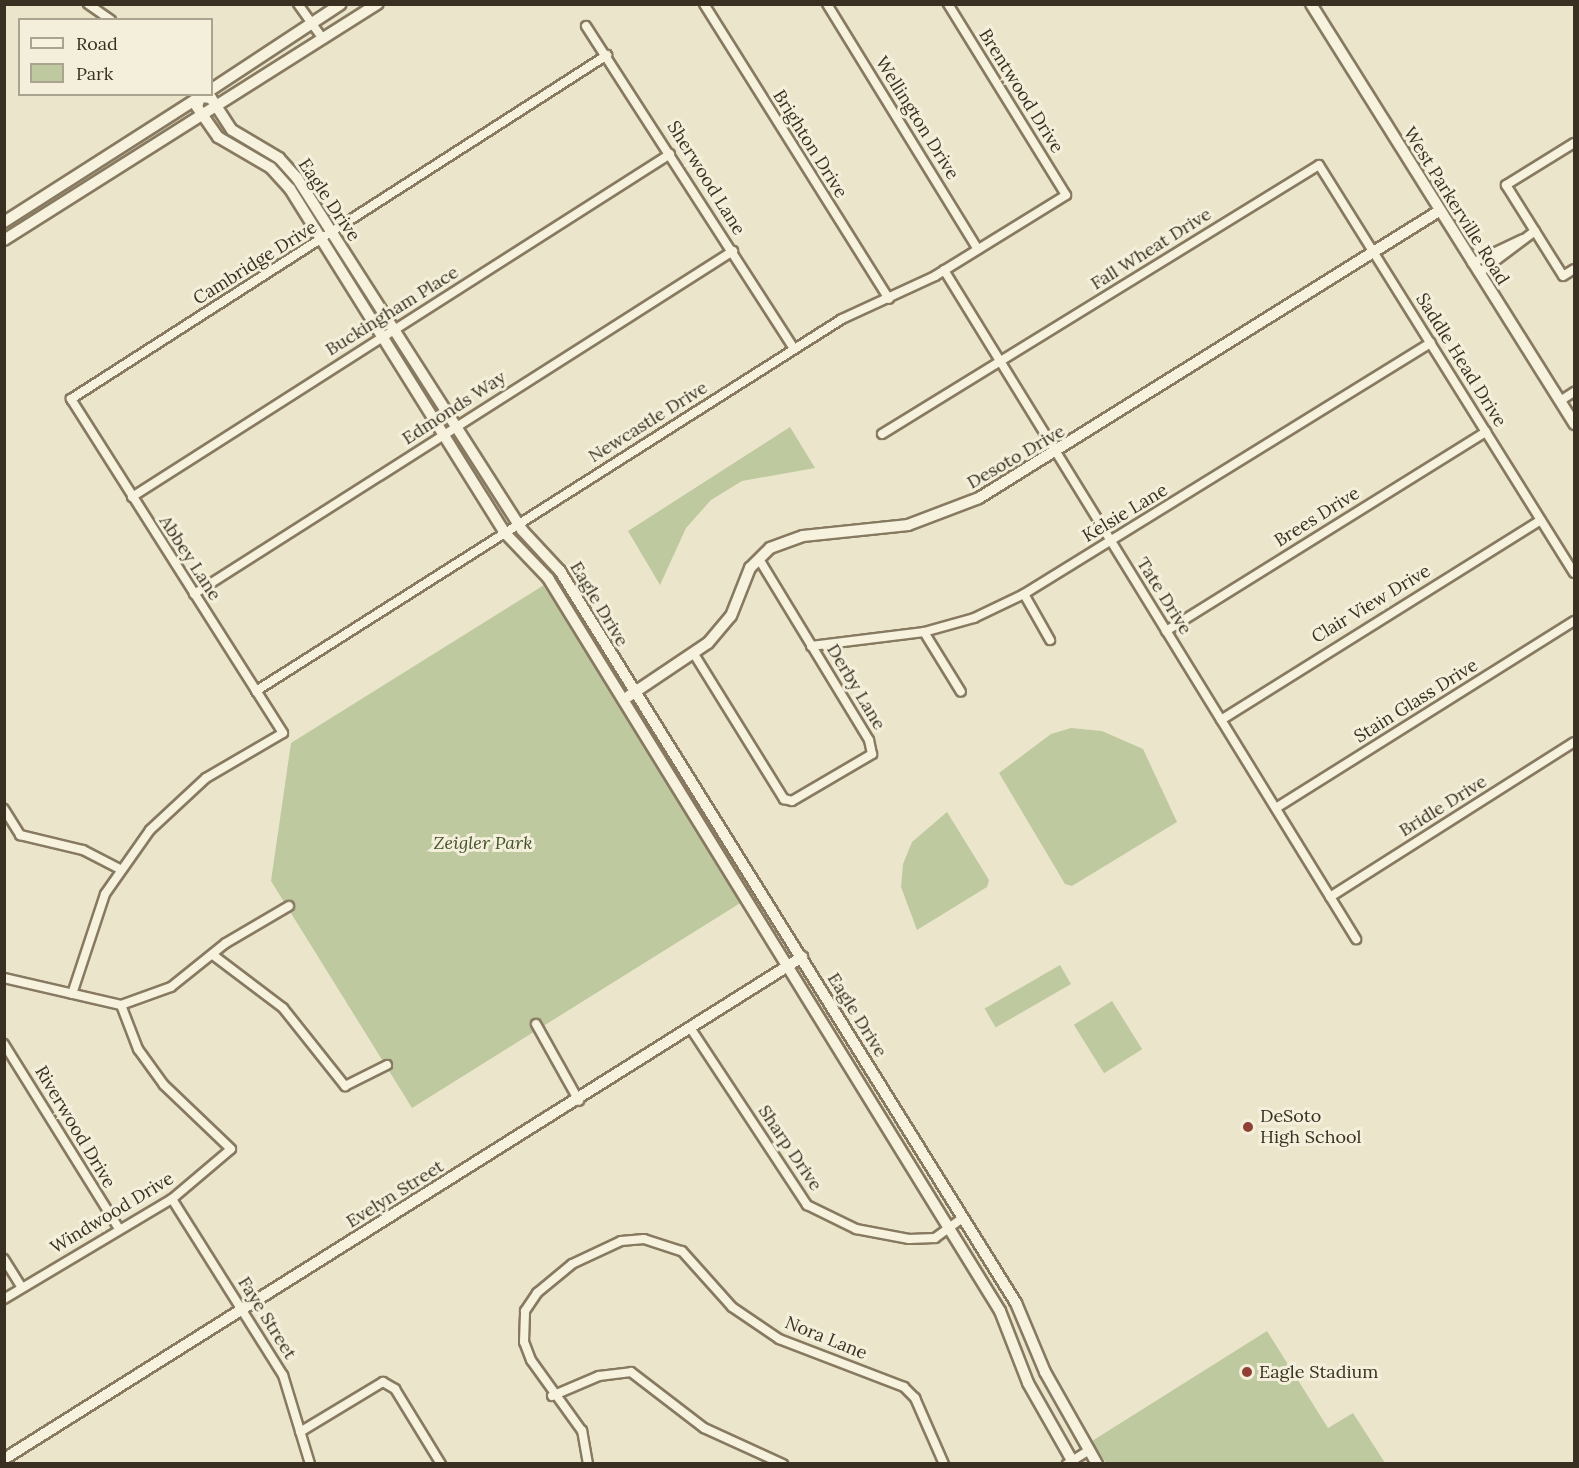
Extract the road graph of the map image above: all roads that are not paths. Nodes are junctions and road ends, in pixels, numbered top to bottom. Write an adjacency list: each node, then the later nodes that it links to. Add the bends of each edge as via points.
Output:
1 (88, 4): 9 (street)
2 (298, 4): 10 (street)
3 (341, 4): 10 (street)
4 (378, 4): 12 (street)
5 (704, 4): 38 (street, Brighton Drive)
6 (827, 4): 32 (street, Wellington Drive)
7 (948, 4): 24 (street, Brentwood Drive)
8 (1311, 4): 26 (street, West Parkerville Road)
9 (108, 18)
10 (312, 23): 12 (street); 14 (street)
11 (586, 26): 13 (street, Sherwood Lane)
12 (323, 39): 18 (street)
13 (607, 55): 21 (street, Sherwood Lane); 29 (street, Cambridge Drive)
14 (213, 88)
15 (199, 96): 23 (street)
16 (201, 96): 19 (street)
17 (204, 96): 18 (street, Eagle Drive)
18 (215, 105): 19 (street); 29 (street, Eagle Drive, via 232,130 288,167)
19 (201, 114): 25 (street); 31 (street, Eagle Drive, via 218,137 280,177)
20 (1575, 143): 28 (street, via 1506,185)
21 (670, 153): 33 (street, Sherwood Lane); 39 (street, Buckingham Place)
22 (1319, 165): 34 (street, Saddle Head Drive); 43 (street, Fall Wheat Drive)
23 (55, 189): 25 (street); 27 (street)
24 (1066, 195): 32 (street, Newcastle Drive)
25 (64, 202): 30 (street)
26 (1439, 211): 34 (street, Desoto Drive); 35 (street, West Parkerville Road)
27 (4, 222)
28 (1535, 231): 35 (street); 36 (street, via 1563,276)
29 (332, 233): 31 (street, Cambridge Drive); 39 (street, Eagle Drive)
30 (4, 240)
31 (320, 240): 40 (street, Eagle Drive); 45 (street, Cambridge Drive)
32 (978, 249): 37 (street, Newcastle Drive)
33 (733, 251): 42 (street, Sherwood Lane); 48 (street, Edmonds Way)
34 (1376, 253): 41 (street, Saddle Head Drive); 52 (street, Desoto Drive)
35 (1476, 268): 46 (street, West Parkerville Road)
36 (1575, 269)
37 (944, 270): 38 (street, Newcastle Drive); 43 (street, Tate Drive)
38 (889, 300): 42 (street, Newcastle Drive, via 858,310)
39 (393, 329): 40 (street, Buckingham Place); 48 (street, Eagle Drive)
40 (381, 337): 51 (street, Eagle Drive); 53 (street, Buckingham Place)
41 (1431, 343): 49 (street, Saddle Head Drive); 57 (street, Kelsie Lane)
42 (794, 349): 55 (street, Newcastle Drive)
43 (1001, 362): 50 (street, Fall Wheat Drive); 52 (street, Tate Drive)
44 (1575, 392): 46 (street)
45 (71, 399): 53 (street, Abbey Lane)
46 (1560, 401): 47 (street, West Parkerville Road)
47 (1575, 424)
48 (455, 426): 51 (street, Edmonds Way); 55 (street, Eagle Drive)
49 (1486, 432): 54 (street, Saddle Head Drive); 65 (street, Brees Drive)
50 (882, 434)
51 (443, 435): 56 (street, Eagle Drive); 62 (street, Edmonds Way)
52 (1056, 453): 57 (street, Tate Drive); 58 (street, Desoto Drive, via 948,513 891,529 803,536 770,548)
53 (132, 497): 62 (street, Abbey Lane)
54 (1541, 520): 60 (street, Saddle Head Drive); 74 (street, Clair View Drive)
55 (518, 524): 56 (street, Newcastle Drive); 59 (street, Eagle Drive)
56 (504, 532): 61 (street, Eagle Drive); 70 (street, Newcastle Drive)
57 (1111, 542): 63 (street, Kelsie Lane); 65 (street, Tate Drive)
58 (759, 559): 68 (street, Derby Lane); 69 (street, Desoto Drive, via 744,579 731,616)
59 (560, 571): 61 (street); 71 (street, Eagle Drive)
60 (1575, 573)
61 (548, 578): 73 (street, Eagle Drive)
62 (194, 594): 70 (street, Abbey Lane)
63 (1024, 594): 66 (street, Kelsie Lane, via 974,618); 67 (street)
64 (1575, 621): 78 (street, Stain Glass Drive)
65 (1166, 631): 74 (street, Tate Drive)
66 (924, 632): 68 (street, Kelsie Lane); 72 (street)
67 (1050, 640)
68 (811, 646): 69 (street, Derby Lane, via 873,748 862,761 792,801 778,791)
69 (694, 654): 71 (street, Desoto Drive)
70 (256, 691): 80 (street, Abbey Lane, via 283,733 181,799)
71 (633, 692): 73 (street, Desoto Drive); 77 (street, Eagle Drive)
72 (961, 692)
73 (621, 700): 75 (street, Eagle Drive)
74 (1221, 720): 78 (street, Tate Drive)
75 (639, 730): 77 (street, via 648,727); 82 (street, Eagle Drive)
76 (1575, 742): 83 (street, Bridle Drive)
77 (694, 789): 81 (street, Eagle Drive)
78 (1276, 808): 83 (street, Tate Drive)
79 (4, 809): 80 (street, via 20,835 84,850)
80 (120, 869): 90 (street, via 92,924)
81 (756, 882): 82 (street); 87 (street, Eagle Drive)
82 (740, 892): 88 (street, Eagle Drive)
83 (1330, 897): 85 (street, Tate Drive)
84 (289, 906): 86 (street)
85 (1356, 939)
86 (213, 955): 91 (street, via 171,987); 95 (street, via 284,1008 345,1086)
87 (802, 957): 88 (street, Evelyn Street); 96 (street, Eagle Drive)
88 (787, 967): 93 (street, Evelyn Street); 97 (street, Eagle Drive)
89 (4, 978): 90 (street)
90 (72, 994): 91 (street)
91 (121, 1005): 99 (street, Windwood Drive, via 138,1049 164,1085 231,1149)
92 (536, 1024): 98 (street)
93 (691, 1029): 98 (street, Evelyn Street); 102 (street, Sharp Drive, via 807,1205 835,1222 882,1236 935,1238)
94 (4, 1044): 101 (street, Riverwood Drive)
95 (387, 1065)
96 (879, 1082): 97 (street); 100 (street, Eagle Drive)
97 (864, 1092): 102 (street, Eagle Drive)
98 (579, 1101): 106 (street, Evelyn Street)
99 (172, 1199): 101 (street, Windwood Drive); 106 (street, Faye Street)
100 (963, 1218): 102 (street, Sharp Drive); 109 (street, Eagle Drive, via 1016,1303 1045,1372)
101 (118, 1227): 104 (street, Windwood Drive)
102 (949, 1229): 111 (street, Eagle Drive, via 1000,1311 1028,1383)
103 (4, 1259): 104 (street)
104 (22, 1288): 105 (street, Windwood Drive)
105 (4, 1299)
106 (242, 1309): 108 (street, Faye Street, via 283,1375); 110 (street, Evelyn Street)
107 (552, 1396): 114 (street, Nora Lane, via 582,1431); 115 (street, via 599,1376 631,1372 705,1428); 116 (street, Nora Lane, via 524,1342 525,1311 549,1281 590,1254 621,1241 667,1243 695,1262 732,1307 779,1339 904,1387 915,1398)
108 (300, 1432): 112 (street, Faye Street); 113 (street, via 383,1382 395,1389)
109 (1089, 1450): 111 (street); 117 (street, Eagle Drive)
110 (4, 1459)
111 (1071, 1462)
112 (310, 1464)
113 (441, 1464)
114 (588, 1464)
115 (783, 1464)
116 (944, 1464)
117 (1097, 1464)

